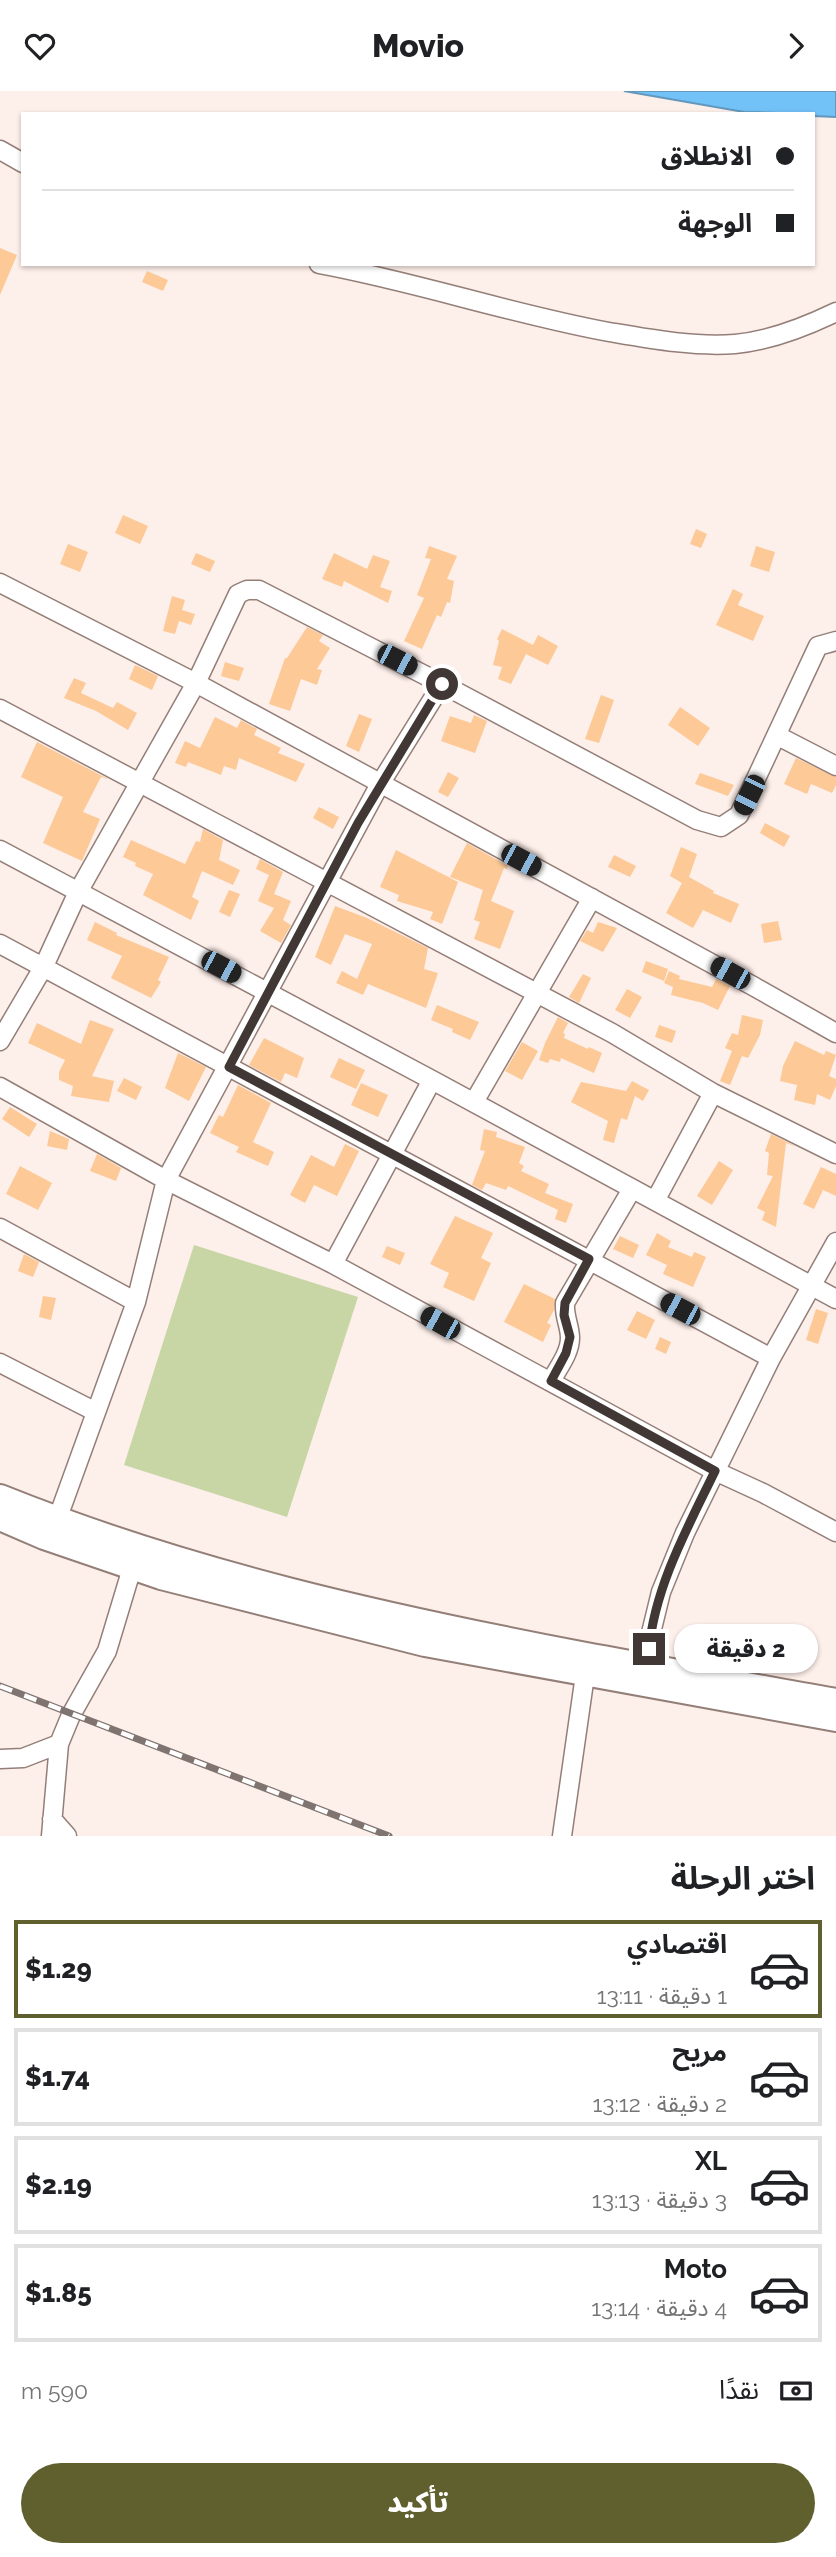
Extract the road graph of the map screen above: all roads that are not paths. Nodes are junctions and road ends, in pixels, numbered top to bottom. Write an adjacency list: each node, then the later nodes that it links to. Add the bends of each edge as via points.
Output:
1 (0, 151): 2 (street)
2 (21, 162)
3 (330, 266): 4 (street, via 577,326 664,342 736,344 805,327)
4 (836, 312)
5 (0, 583): 7 (street)
6 (836, 641): 10 (street, via 818,646)
7 (196, 683): 8 (street, via 238,594 259,590); 12 (street); 13 (street)
8 (442, 684): 10 (street, via 697,820 721,827 739,815); 13 (street)
9 (0, 709): 12 (street)
10 (778, 736): 11 (street)
11 (836, 766)
12 (139, 784): 15 (street); 16 (street)
13 (380, 784): 15 (street); 17 (street)
14 (0, 851): 16 (street)
15 (326, 882): 20 (street); 21 (street)
16 (78, 892): 19 (street); 20 (street)
17 (592, 898): 21 (street); 22 (street)
18 (0, 944): 19 (street)
19 (44, 966): 23 (street); 24 (street)
20 (268, 992): 24 (street); 25 (street)
21 (536, 994): 27 (street); 28 (street)
22 (836, 1033)
23 (0, 1041)
24 (229, 1067): 29 (street); 31 (street)
25 (432, 1080): 28 (street); 29 (street)
26 (0, 1087): 31 (street)
27 (713, 1093): 30 (street); 33 (street)
28 (474, 1102): 32 (street)
29 (392, 1154): 36 (street); 37 (street)
30 (836, 1154)
31 (166, 1180): 37 (street); 40 (street)
32 (632, 1189): 33 (street); 36 (street)
33 (655, 1201): 38 (street)
34 (0, 1228): 40 (street)
35 (836, 1242): 38 (street)
36 (589, 1259): 41 (street); 43 (street, via 565,1303 570,1337)
37 (333, 1264): 43 (street)
38 (812, 1287): 39 (street); 41 (street)
39 (836, 1299)
40 (135, 1302): 44 (street)
41 (771, 1358): 45 (street)
42 (0, 1363): 44 (street)
43 (551, 1381): 45 (street)
44 (96, 1412): 48 (street)
45 (715, 1471): 49 (street); 51 (street, via 661,1592)
46 (0, 1496): 48 (street)
47 (0, 1518): 50 (street)
48 (57, 1520): 51 (street, via 247,1580 440,1627)
49 (836, 1532)
50 (132, 1568): 52 (street, via 425,1644); 55 (street, via 107,1651)
51 (647, 1666): 53 (street)
52 (585, 1675): 54 (street); 59 (street)
53 (836, 1701)
54 (836, 1719)
55 (59, 1744): 56 (street, via 23,1758); 57 (street)
56 (0, 1759)
57 (52, 1827): 58 (street)
58 (67, 1836)
59 (562, 1836)

